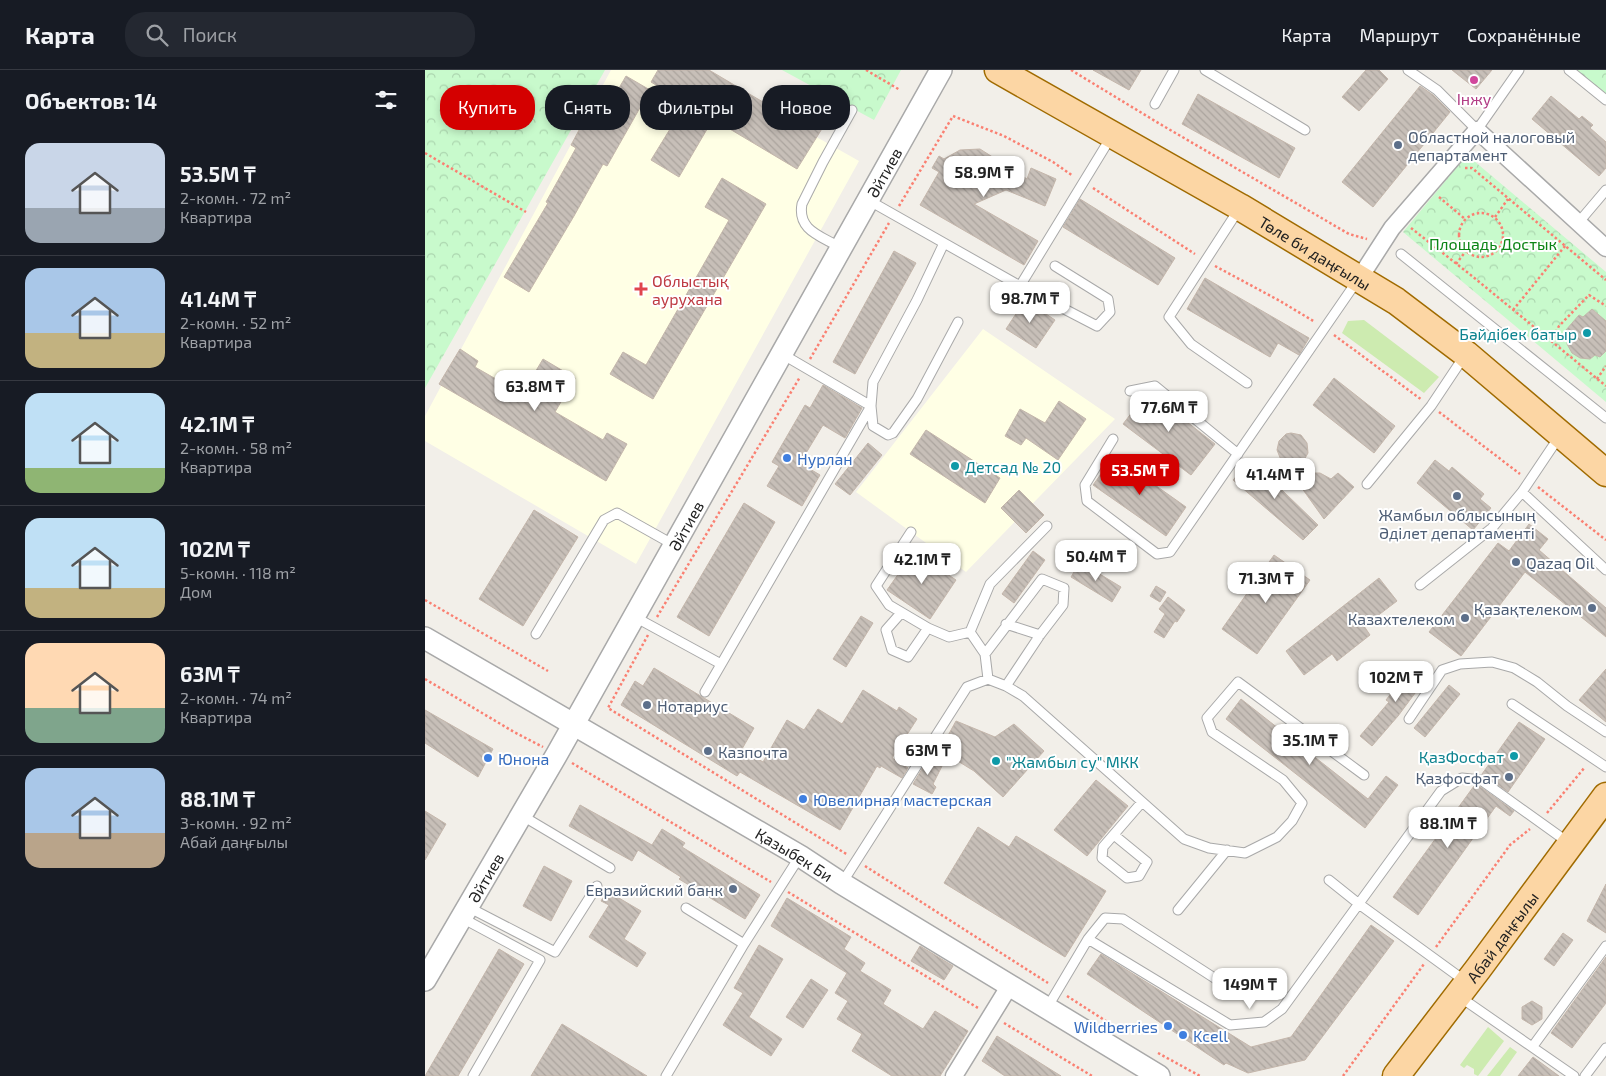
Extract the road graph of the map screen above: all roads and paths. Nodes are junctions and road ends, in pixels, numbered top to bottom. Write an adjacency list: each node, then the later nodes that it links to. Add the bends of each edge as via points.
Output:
1 (866, 70): 10 (path)
2 (941, 70): 23 (street, Әйтиев)
3 (998, 70): 16 (main road, Төле би даңғылы, via 1022,80)
4 (1071, 70): 32 (path, via 1349,234 1369,240)
5 (1174, 70): 12 (lane)
6 (1205, 70): 14 (lane)
7 (1408, 70): 15 (lane, via 1437,90)
8 (1519, 70): 15 (lane)
9 (1569, 70): 11 (lane)
10 (899, 90)
11 (1606, 100)
12 (1155, 104)
13 (852, 110): 35 (lane, via 801,211 805,227)
14 (1305, 130)
15 (1477, 130): 30 (street); 32 (street)
16 (1112, 135): 19 (lane); 24 (main road, Төле би даңғылы)
17 (425, 153): 25 (path)
18 (1463, 168): 22 (path, via 1472,168)
19 (1083, 182): 26 (path, via 1004,136 953,116); 39 (path); 44 (lane)
20 (1606, 190): 30 (lane)
21 (1438, 196): 28 (path)
22 (1508, 199): 27 (path); 34 (path)
23 (868, 200): 26 (lane); 35 (street, Әйтиев)
24 (1240, 207): 39 (lane); 42 (main road, Төле би даңғылы)
25 (526, 212)
26 (894, 214): 33 (lane); 53 (path)
27 (1495, 218): 28 (path, via 1478,213); 37 (path, via 1503,233 1499,247 1487,256)
28 (1465, 219): 37 (path, via 1459,239)
29 (1416, 222): 31 (path)
30 (1578, 223): 36 (street)
31 (1410, 228): 32 (path); 40 (path)
32 (1389, 234): 42 (street)
33 (944, 242): 44 (lane); 58 (lane, via 873,382)
34 (1565, 246): 43 (path); 46 (path)
35 (841, 248): 50 (street, Әйтиев)
36 (1606, 248)
37 (1467, 252): 40 (path)
38 (1401, 254): 60 (lane)
39 (1206, 261): 48 (path); 55 (lane, via 1169,317 1191,344)
40 (1456, 264): 46 (path)
41 (1055, 266): 44 (lane, via 1108,299 1110,312 1097,326)
42 (1359, 279): 48 (lane); 51 (main road, Төле би даңғылы, via 1396,300)
43 (1606, 280)
44 (1020, 286)
45 (1606, 306): 49 (path, via 1589,295 1559,326)
46 (1513, 310): 49 (path)
47 (958, 322): 58 (lane, via 917,399 893,433 888,435 873,426)
48 (1325, 328): 59 (path); 63 (lane)
49 (1551, 341): 54 (path)
50 (781, 354): 53 (lane); 71 (street, Әйтиев)
51 (1466, 354): 59 (lane); 61 (main road, Төле би даңғылы)
52 (1606, 366): 54 (path)
53 (805, 368): 58 (lane); 78 (path)
54 (1597, 379): 56 (path)
55 (1247, 383)
56 (1606, 386)
57 (1130, 391): 63 (lane, via 1155,386)
58 (871, 406): 86 (lane)
59 (1431, 406): 65 (path); 66 (lane)
60 (1606, 418)
61 (1561, 434): 64 (main road, Төле би даңғылы); 65 (lane)
62 (1113, 439): 63 (lane, via 1085,485 1087,501 1157,554 1170,552)
63 (1238, 454)
64 (1606, 473)
65 (1530, 481): 67 (lane); 70 (path)
66 (1367, 484)
67 (1522, 492): 72 (lane); 73 (lane, via 1492,528)
68 (1047, 526): 80 (lane, via 989,584)
69 (911, 532): 75 (lane, via 876,586 889,606)
70 (1606, 540)
71 (673, 545): 76 (street, Әйтиев); 81 (lane, via 617,513 604,520)
72 (1606, 570)
73 (1420, 585)
74 (425, 600): 87 (path)
75 (901, 613): 79 (lane); 79 (lane, via 887,630 892,650 908,657)
76 (633, 616): 86 (lane); 94 (street, Әйтиев)
77 (1006, 624): 83 (lane); 83 (lane, via 1042,579 1064,588 1063,605); 85 (lane)
78 (653, 625)
79 (928, 628): 80 (lane, via 949,637)
80 (970, 632): 85 (lane)
81 (537, 634)
82 (649, 634): 109 (path, via 608,708)
83 (1040, 635): 90 (lane)
84 (425, 638): 94 (street, Қазыбек Би)
85 (985, 654): 89 (lane)
86 (721, 664): 91 (lane)
87 (548, 671)
88 (425, 679): 96 (path)
89 (989, 679): 90 (lane); 113 (lane, via 967,687)
90 (1006, 686): 101 (lane, via 1023,696)
91 (705, 692)
92 (1512, 704): 97 (lane)
93 (1409, 719): 95 (lane, via 1442,670 1460,664 1492,662 1514,668 1537,682)
94 (573, 723): 96 (street, Әйтиев); 108 (street, Қазыбек Би)
95 (1606, 732)
96 (557, 754): 103 (street, Әйтиев); 115 (path)
97 (1593, 758): 98 (lane); 102 (path)
98 (1606, 767)
99 (1365, 775): 107 (lane, via 1238,682 1207,718 1212,732 1283,780 1302,803 1292,822 1277,837 1245,853)
100 (1606, 796): 106 (main road, Абай даңғылы)
101 (1142, 802): 105 (lane); 107 (lane, via 1185,838 1209,848)
102 (1546, 814)
103 (521, 815): 111 (lane); 119 (street, Әйтиев)
104 (1533, 827): 123 (path, via 1510,845)
105 (1114, 835): 105 (lane, via 1103,847 1102,858 1127,878 1139,876 1147,862)
106 (1571, 844): 116 (lane, via 1481,780 1461,778 1441,791); 128 (main road, Абай даңғылы)
107 (1227, 850): 118 (lane)
108 (800, 856): 113 (street, Қазыбек Би); 115 (lane)
109 (855, 860)
110 (864, 865): 127 (path)
111 (610, 868)
112 (1329, 880): 116 (lane)
113 (841, 883): 126 (street, Қазыбек Би)
114 (597, 886): 119 (lane, via 555,952)
115 (780, 887): 121 (lane); 131 (path)
116 (1359, 904): 120 (lane, via 1282,1009 1263,1022 1230,1025); 123 (lane)
117 (686, 908): 121 (lane)
118 (1178, 910)
119 (465, 913): 124 (street, Әйтиев); 137 (lane, via 540,960)
120 (1088, 939): 125 (lane, via 1105,918 1123,919); 130 (lane)
121 (744, 944): 138 (lane)
122 (1606, 946): 133 (lane)
123 (1430, 956): 128 (lane); 142 (path)
124 (428, 968)
125 (1219, 981)
126 (1010, 985): 130 (street, Қазыбек Би); 131 (street)
127 (1056, 988)
128 (1462, 989): 133 (lane); 143 (main road, Абай даңғылы)
129 (1064, 994): 132 (path)
130 (1047, 1008): 140 (street, Қазыбек Би)
131 (992, 1016): 136 (street); 139 (path)
132 (1131, 1037)
133 (1533, 1046): 144 (lane)
134 (1606, 1048): 145 (lane)
135 (1154, 1051): 141 (path)
136 (959, 1074)
137 (473, 1076)
138 (666, 1076)
139 (1092, 1076)
140 (1159, 1076)
141 (1201, 1076)
142 (1343, 1076)
143 (1396, 1076)
144 (1574, 1076)
145 (1585, 1076)

